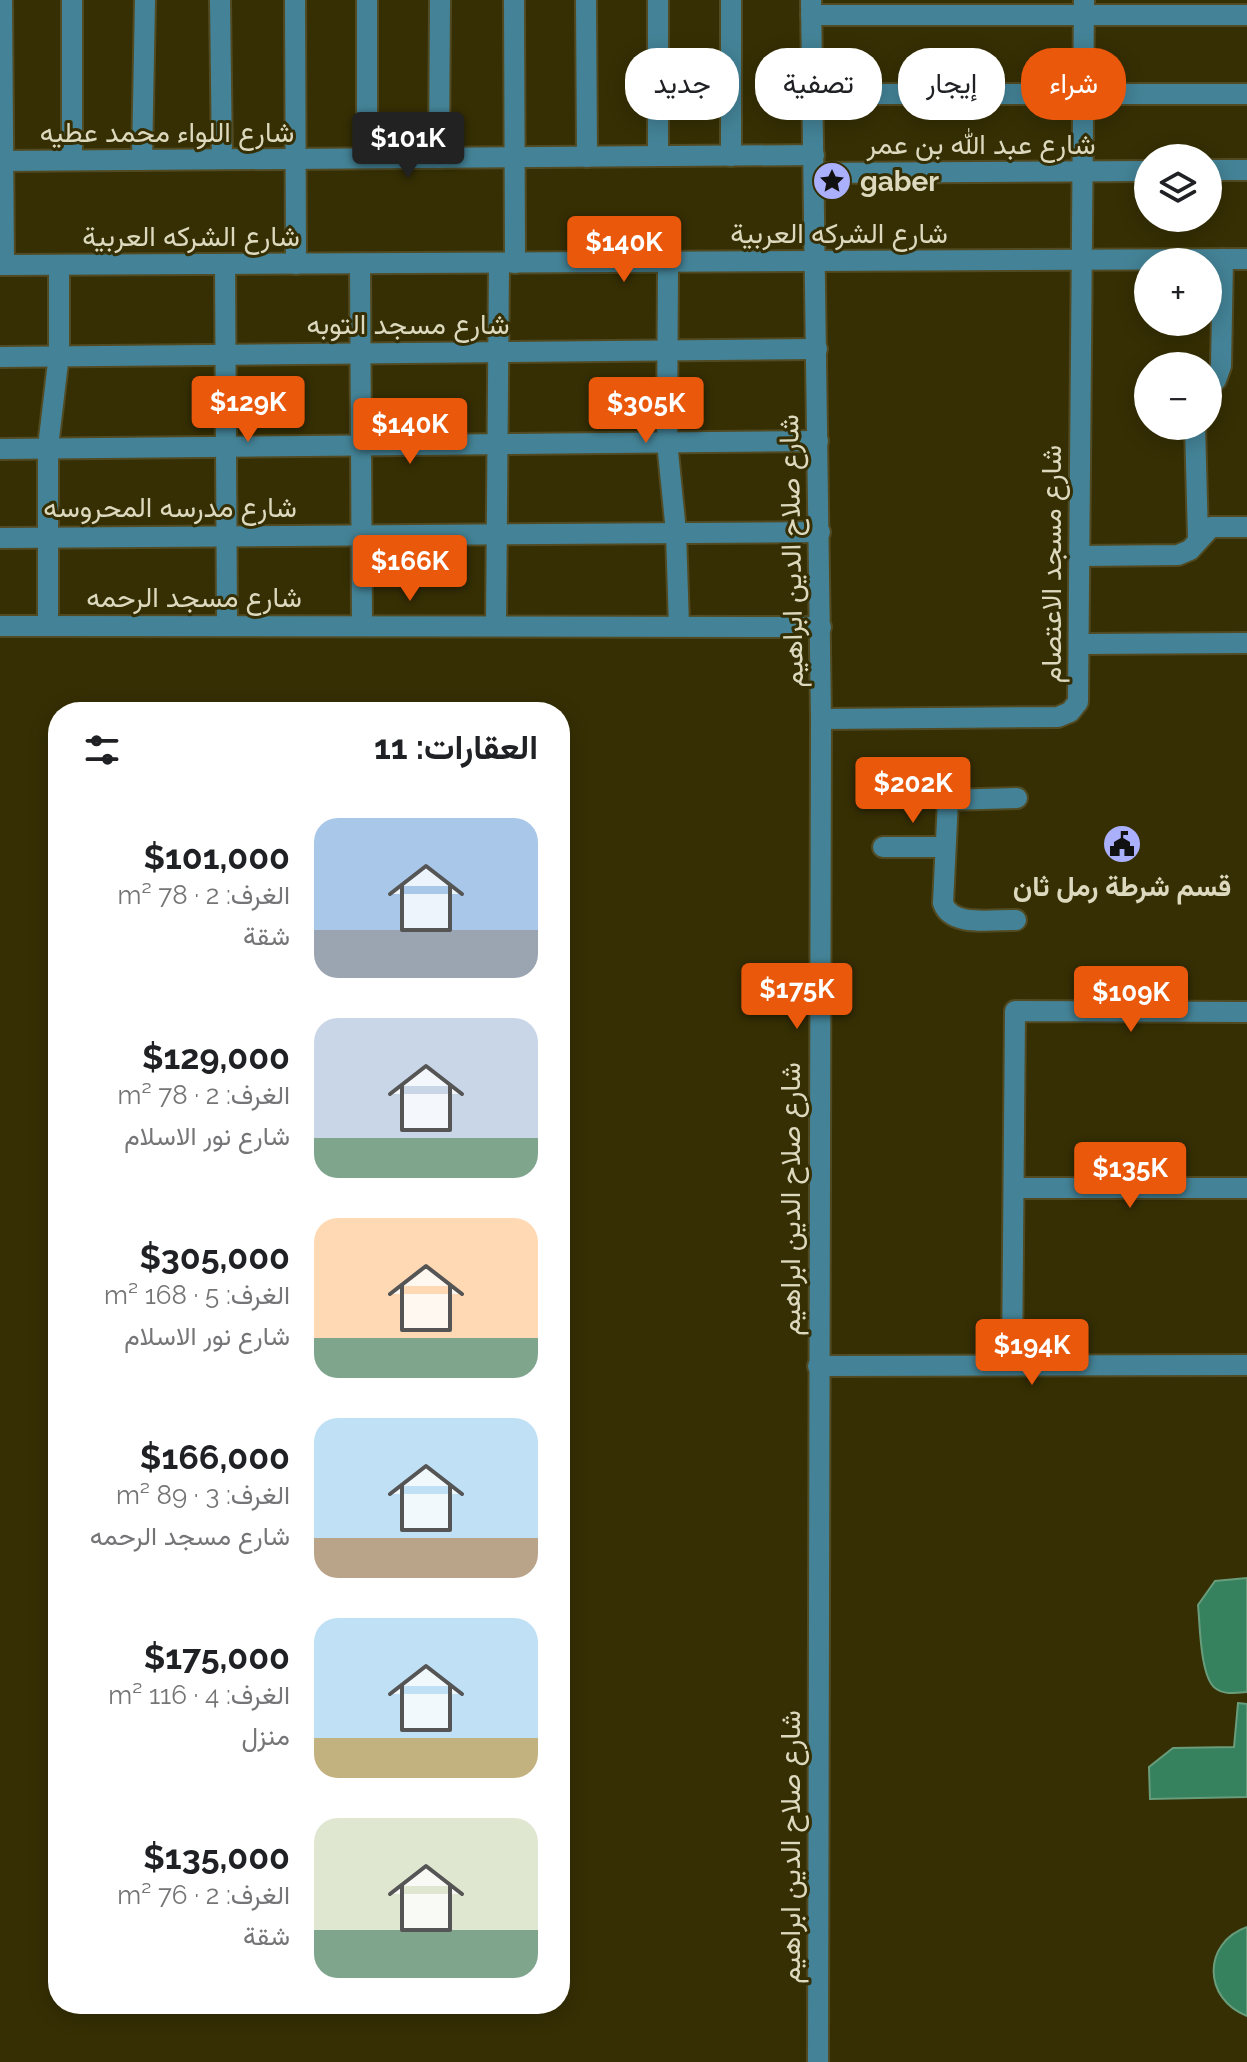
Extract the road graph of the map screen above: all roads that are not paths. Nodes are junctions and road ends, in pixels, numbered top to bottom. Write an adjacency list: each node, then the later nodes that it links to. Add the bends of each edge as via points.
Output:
1 (72, 0): 32 (street)
2 (145, 0): 33 (street)
3 (220, 0): 30 (street)
4 (295, 0): 31 (street)
5 (367, 0): 28 (street)
6 (440, 0): 29 (street)
7 (514, 0): 26 (street)
8 (586, 0): 27 (street)
9 (658, 0): 24 (street)
10 (731, 0): 25 (street)
11 (1, 4): 17 (street)
12 (811, 7): 13 (street); 15 (street, شارع صلاح الدين ابراهيم)
13 (1084, 8): 14 (street); 16 (street, شارع مسجد الاعتصام)
14 (1247, 15)
15 (811, 48)
16 (1084, 48)
17 (1, 83): 34 (street)
18 (882, 94): 19 (street)
19 (1021, 94)
20 (1126, 94): 21 (street)
21 (1247, 94)
22 (813, 120): 35 (street, شارع صلاح الدين ابراهيم)
23 (1083, 120): 38 (street, شارع مسجد الاعتصام)
24 (658, 156): 25 (street, شارع اللواء محمد عطيه); 27 (street, شارع اللواء محمد عطيه)
25 (731, 156): 35 (street, شارع اللواء محمد عطيه)
26 (515, 157): 27 (street, شارع اللواء محمد عطيه); 29 (street, شارع اللواء محمد عطيه); 45 (street)
27 (587, 157)
28 (367, 158): 29 (street, شارع اللواء محمد عطيه); 31 (street, شارع اللواء محمد عطيه)
29 (439, 158)
30 (222, 159): 31 (street, شارع اللواء محمد عطيه); 33 (street, شارع اللواء محمد عطيه)
31 (294, 159): 47 (street)
32 (72, 160): 33 (street, شارع اللواء محمد عطيه); 34 (street, شارع اللواء محمد عطيه)
33 (142, 160)
34 (2, 161): 49 (street)
35 (814, 164): 38 (street, شارع عبد الله بن عمر); 43 (street, شارع صلاح الدين ابراهيم)
36 (1222, 170): 37 (street)
37 (1247, 170)
38 (1082, 171): 39 (street, شارع عبد الله بن عمر); 42 (street, شارع مسجد الاعتصام)
39 (1134, 171)
40 (1223, 259): 41 (street, شارع الشركه العربية); 42 (street, شارع الشركه العربية); 55 (street)
41 (1247, 259)
42 (1081, 260): 43 (street, شارع الشركه العربية); 76 (street, شارع مسجد الاعتصام)
43 (816, 261): 44 (street, شارع الشركه العربية); 51 (street, شارع صلاح الدين ابراهيم)
44 (668, 262): 45 (street, شارع الشركه العربية); 52 (street)
45 (507, 263): 48 (street, شارع الشركه العربية); 53 (street)
46 (225, 264): 47 (street, شارع الشركه العربية); 50 (street, شارع الشركه العربية); 56 (street)
47 (296, 264): 48 (street, شارع الشركه العربية)
48 (360, 264): 54 (street)
49 (2, 265): 50 (street, شارع الشركه العربية)
50 (59, 265): 57 (street)
51 (817, 349): 52 (street, شارع مسجد التوبه); 60 (street, شارع صلاح الدين ابراهيم)
52 (668, 350): 53 (street, شارع مسجد التوبه); 61 (street)
53 (498, 351): 54 (street, شارع مسجد التوبه); 62 (street)
54 (361, 352): 56 (street, شارع مسجد التوبه); 63 (street)
55 (1221, 352)
56 (226, 353): 57 (street, شارع مسجد التوبه); 64 (street)
57 (59, 354): 58 (street, شارع مسجد التوبه); 65 (street)
58 (0, 357)
59 (1195, 440): 75 (street)
60 (818, 441): 61 (street); 69 (street, شارع صلاح الدين ابراهيم)
61 (667, 442): 62 (street); 68 (street)
62 (497, 443): 63 (street); 70 (street)
63 (361, 444): 64 (street); 71 (street)
64 (226, 445): 65 (street); 73 (street)
65 (48, 447): 66 (street); 72 (street)
66 (0, 449)
67 (1247, 527): 75 (street, via 1211,527)
68 (676, 532): 69 (street, شارع مدرسه المحروسه); 70 (street, شارع مدرسه المحروسه); 82 (street)
69 (820, 532): 83 (street, شارع صلاح الدين ابراهيم)
70 (497, 533): 71 (street, شارع مدرسه المحروسه); 81 (street)
71 (361, 534): 73 (street, شارع مدرسه المحروسه); 79 (street)
72 (47, 535): 73 (street, شارع مدرسه المحروسه); 74 (street, شارع مدرسه المحروسه); 77 (street)
73 (227, 535): 78 (street)
74 (0, 538)
75 (1198, 538): 76 (street, via 1178,555)
76 (1080, 556): 85 (street, شارع مسجد الاعتصام)
77 (48, 624): 78 (street, شارع مسجد الرحمه); 80 (street, شارع مسجد الرحمه)
78 (227, 625): 79 (street, شارع مسجد الرحمه)
79 (362, 625): 81 (street, شارع مسجد الرحمه)
80 (0, 626)
81 (496, 626): 82 (street, شارع مسجد الرحمه)
82 (679, 626): 83 (street, شارع مسجد الرحمه)
83 (821, 627): 86 (street, شارع صلاح الدين ابراهيم)
84 (1247, 643): 85 (street)
85 (1079, 644): 86 (street, شارع مسجد الاعتصام, via 1078,702 1064,715)
86 (821, 719): 96 (street, شارع صلاح الدين ابراهيم)
87 (1017, 798): 89 (street, via 948,800)
88 (883, 847): 89 (street)
89 (944, 847): 90 (street, via 947,913 956,919)
90 (1016, 920)
91 (1247, 1012): 92 (street, via 1015,1011)
92 (1014, 1188): 93 (street); 94 (street)
93 (1247, 1188)
94 (1012, 1365): 95 (street); 96 (street)
95 (1247, 1365)
96 (818, 1366): 97 (street, شارع صلاح الدين ابراهيم)
97 (818, 2062)

